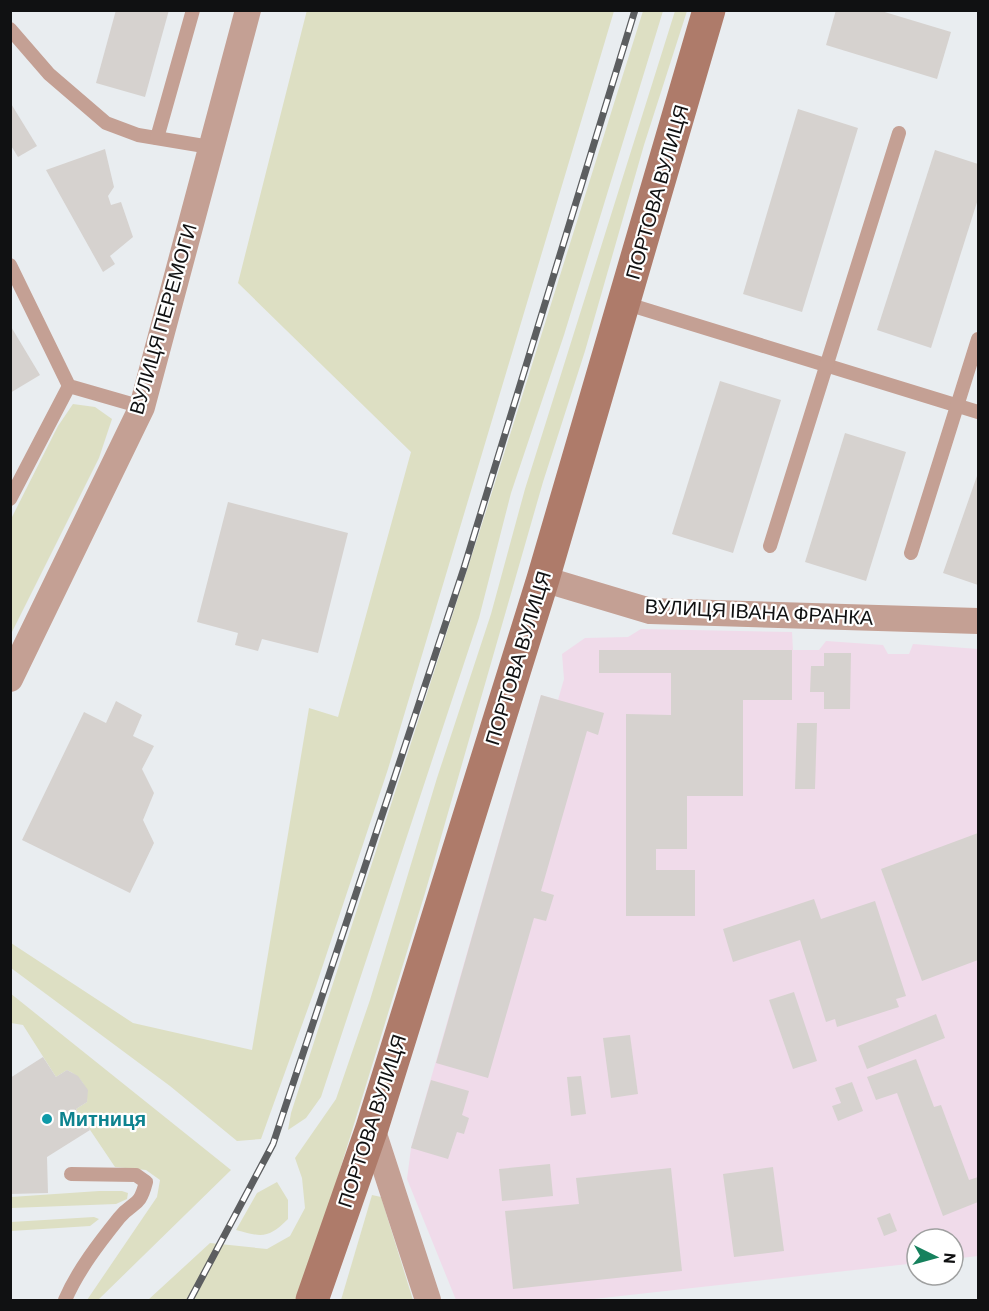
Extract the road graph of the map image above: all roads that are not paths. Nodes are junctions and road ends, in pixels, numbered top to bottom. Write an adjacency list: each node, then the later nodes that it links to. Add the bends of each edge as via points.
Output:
1 (193, 10): 6 (lane)
2 (248, 10): 7 (street, ВУЛИЦЯ ПЕРЕМОГИ)
3 (710, 10): 9 (main road, ПОРТОВА ВУЛИЦЯ)
4 (10, 29): 6 (lane, via 49,74 106,123)
5 (899, 133): 11 (lane)
6 (158, 138): 7 (lane)
7 (210, 147): 14 (street, ВУЛИЦЯ ПЕРЕМОГИ)
8 (10, 265): 12 (lane)
9 (624, 303): 11 (lane); 19 (main road, ПОРТОВА ВУЛИЦЯ)
10 (978, 339): 13 (lane)
11 (826, 366): 13 (lane); 17 (lane)
12 (69, 386): 14 (lane); 16 (lane)
13 (957, 406): 15 (lane); 18 (lane)
14 (142, 407): 21 (street, ВУЛИЦЯ ПЕРЕМОГИ)
15 (978, 412)
16 (10, 499)
17 (770, 546)
18 (911, 553)
19 (543, 579): 20 (street, ВУЛИЦЯ ІВАНА ФРАНКА, via 650,611); 22 (main road, ПОРТОВА ВУЛИЦЯ)
20 (978, 621)
21 (10, 679)
22 (372, 1128): 25 (main road, ПОРТОВА ВУЛИЦЯ); 26 (street)
23 (71, 1174): 24 (lane, via 136,1175 146,1182 141,1199 122,1215 88,1259)
24 (65, 1300)
25 (312, 1300)
26 (428, 1300)

